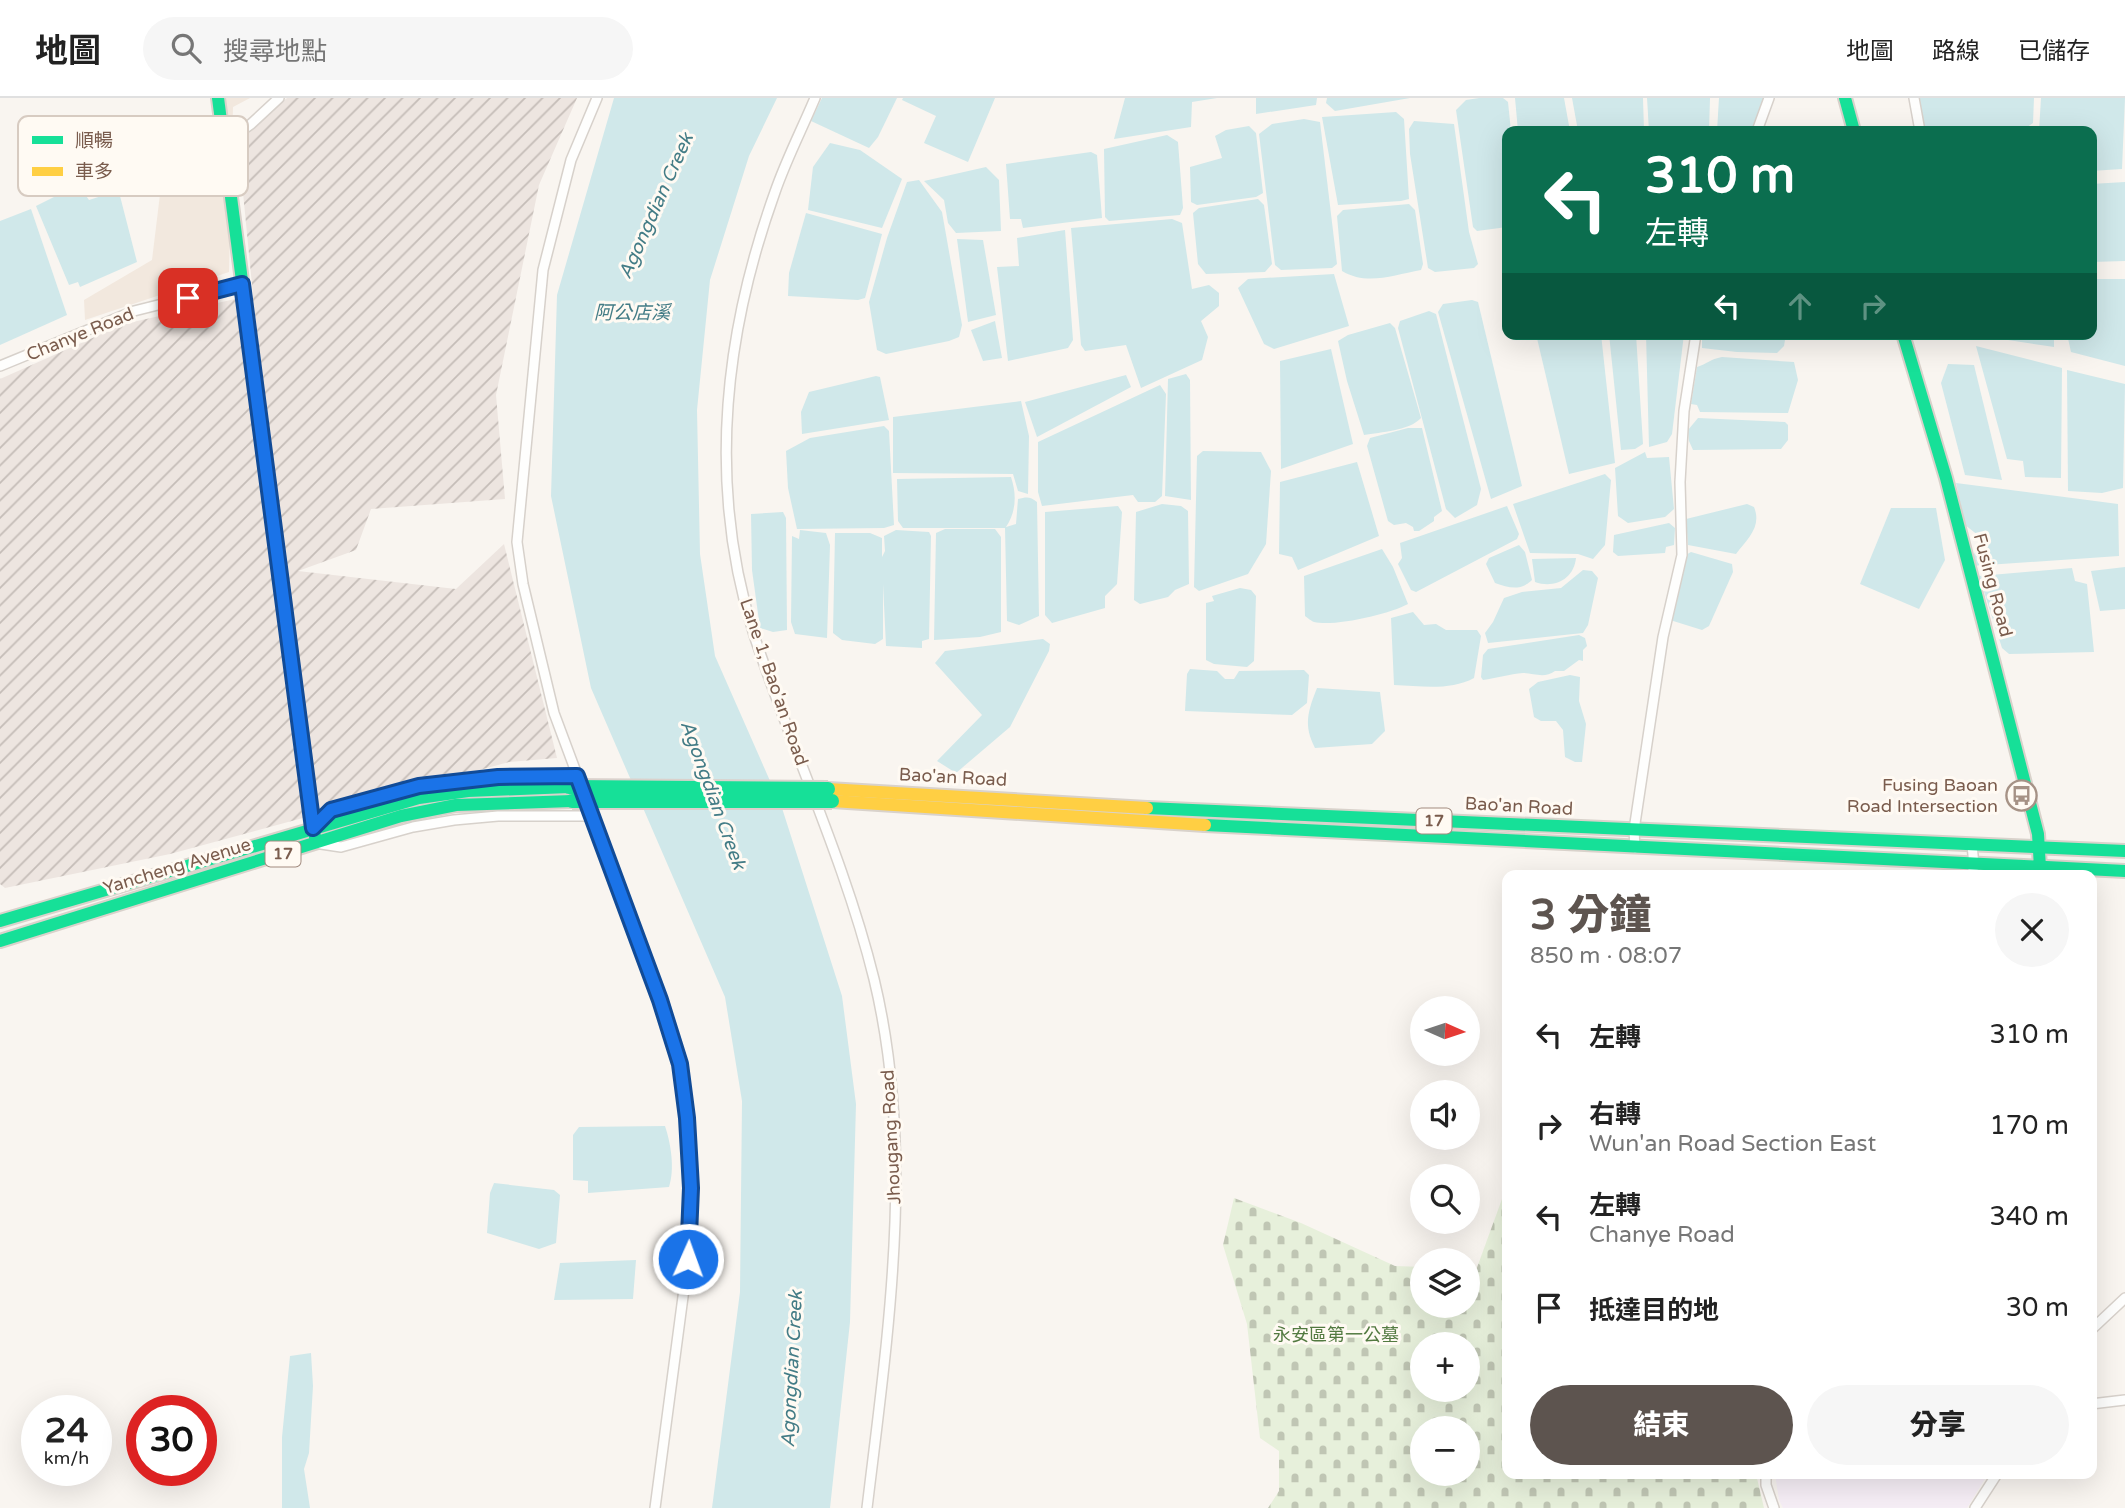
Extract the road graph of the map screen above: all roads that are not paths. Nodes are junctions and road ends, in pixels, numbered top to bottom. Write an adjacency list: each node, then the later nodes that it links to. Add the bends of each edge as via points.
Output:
1 (218, 98): 8 (main road)
2 (279, 98): 9 (street)
3 (597, 98): 19 (street, via 571,160 542,270 517,542)
4 (815, 98): 18 (street, Lane 1, Bao'an Road, via 753,259 735,336 725,415 729,519 742,592)
5 (1769, 98): 10 (street)
6 (1845, 98): 11 (main road)
7 (1914, 98): 12 (street)
8 (220, 116)
9 (248, 126)
10 (1759, 126)
11 (1852, 126)
12 (1919, 126)
13 (231, 196): 14 (main road)
14 (242, 284): 17 (street, Chanye Road, via 134,311); 22 (main road)
15 (1695, 340): 23 (street, via 1684,411 1682,555 1663,638)
16 (1905, 340): 26 (main road, Fusing Road, via 1946,478)
17 (0, 366)
18 (807, 777): 43 (street, Jhougang Road, via 874,980 890,1072 896,1162 893,1276)
19 (573, 788): 20 (main road, 17, bridge); 21 (street); 22 (main road, Yancheng Avenue / 17, via 468,791 419,798); 24 (main road, Yancheng Avenue / 17, via 401,816)
20 (830, 795): 23 (main road, Bao'an Road / 17); 27 (main road, Bao'an Road / 17, via 1126,821)
21 (592, 816): 24 (street, via 454,820 341,847); 42 (street, via 664,1013 680,1064 687,1118 691,1188 688,1259)
22 (313, 828): 24 (main road); 34 (main road, Yancheng Avenue / 17)
23 (1634, 830): 25 (main road, Bao'an Road / 17); 27 (street)
24 (316, 844): 35 (main road, Yancheng Avenue / 17)
25 (1972, 845): 26 (main road, Bao'an Road / 17); 30 (street)
26 (2040, 847): 28 (main road, Bao'an Road / 17); 29 (main road, Fusing Road)
27 (1634, 848): 30 (main road, Bao'an Road / 17)
28 (2125, 851)
29 (2040, 868): 30 (main road, Bao'an Road / 17); 31 (main road, Bao'an Road / 17)
30 (1973, 870)
31 (2082, 870)
32 (2097, 871): 33 (main road, Bao'an Road / 17)
33 (2125, 872)
34 (0, 921)
35 (0, 941)
36 (2125, 1298): 37 (street)
37 (2097, 1324)
38 (2125, 1400): 39 (street)
39 (2097, 1403)
40 (1766, 1479): 44 (street)
41 (1994, 1479): 45 (street)
42 (655, 1508)
43 (867, 1508)
44 (1774, 1508)
45 (1975, 1508)

